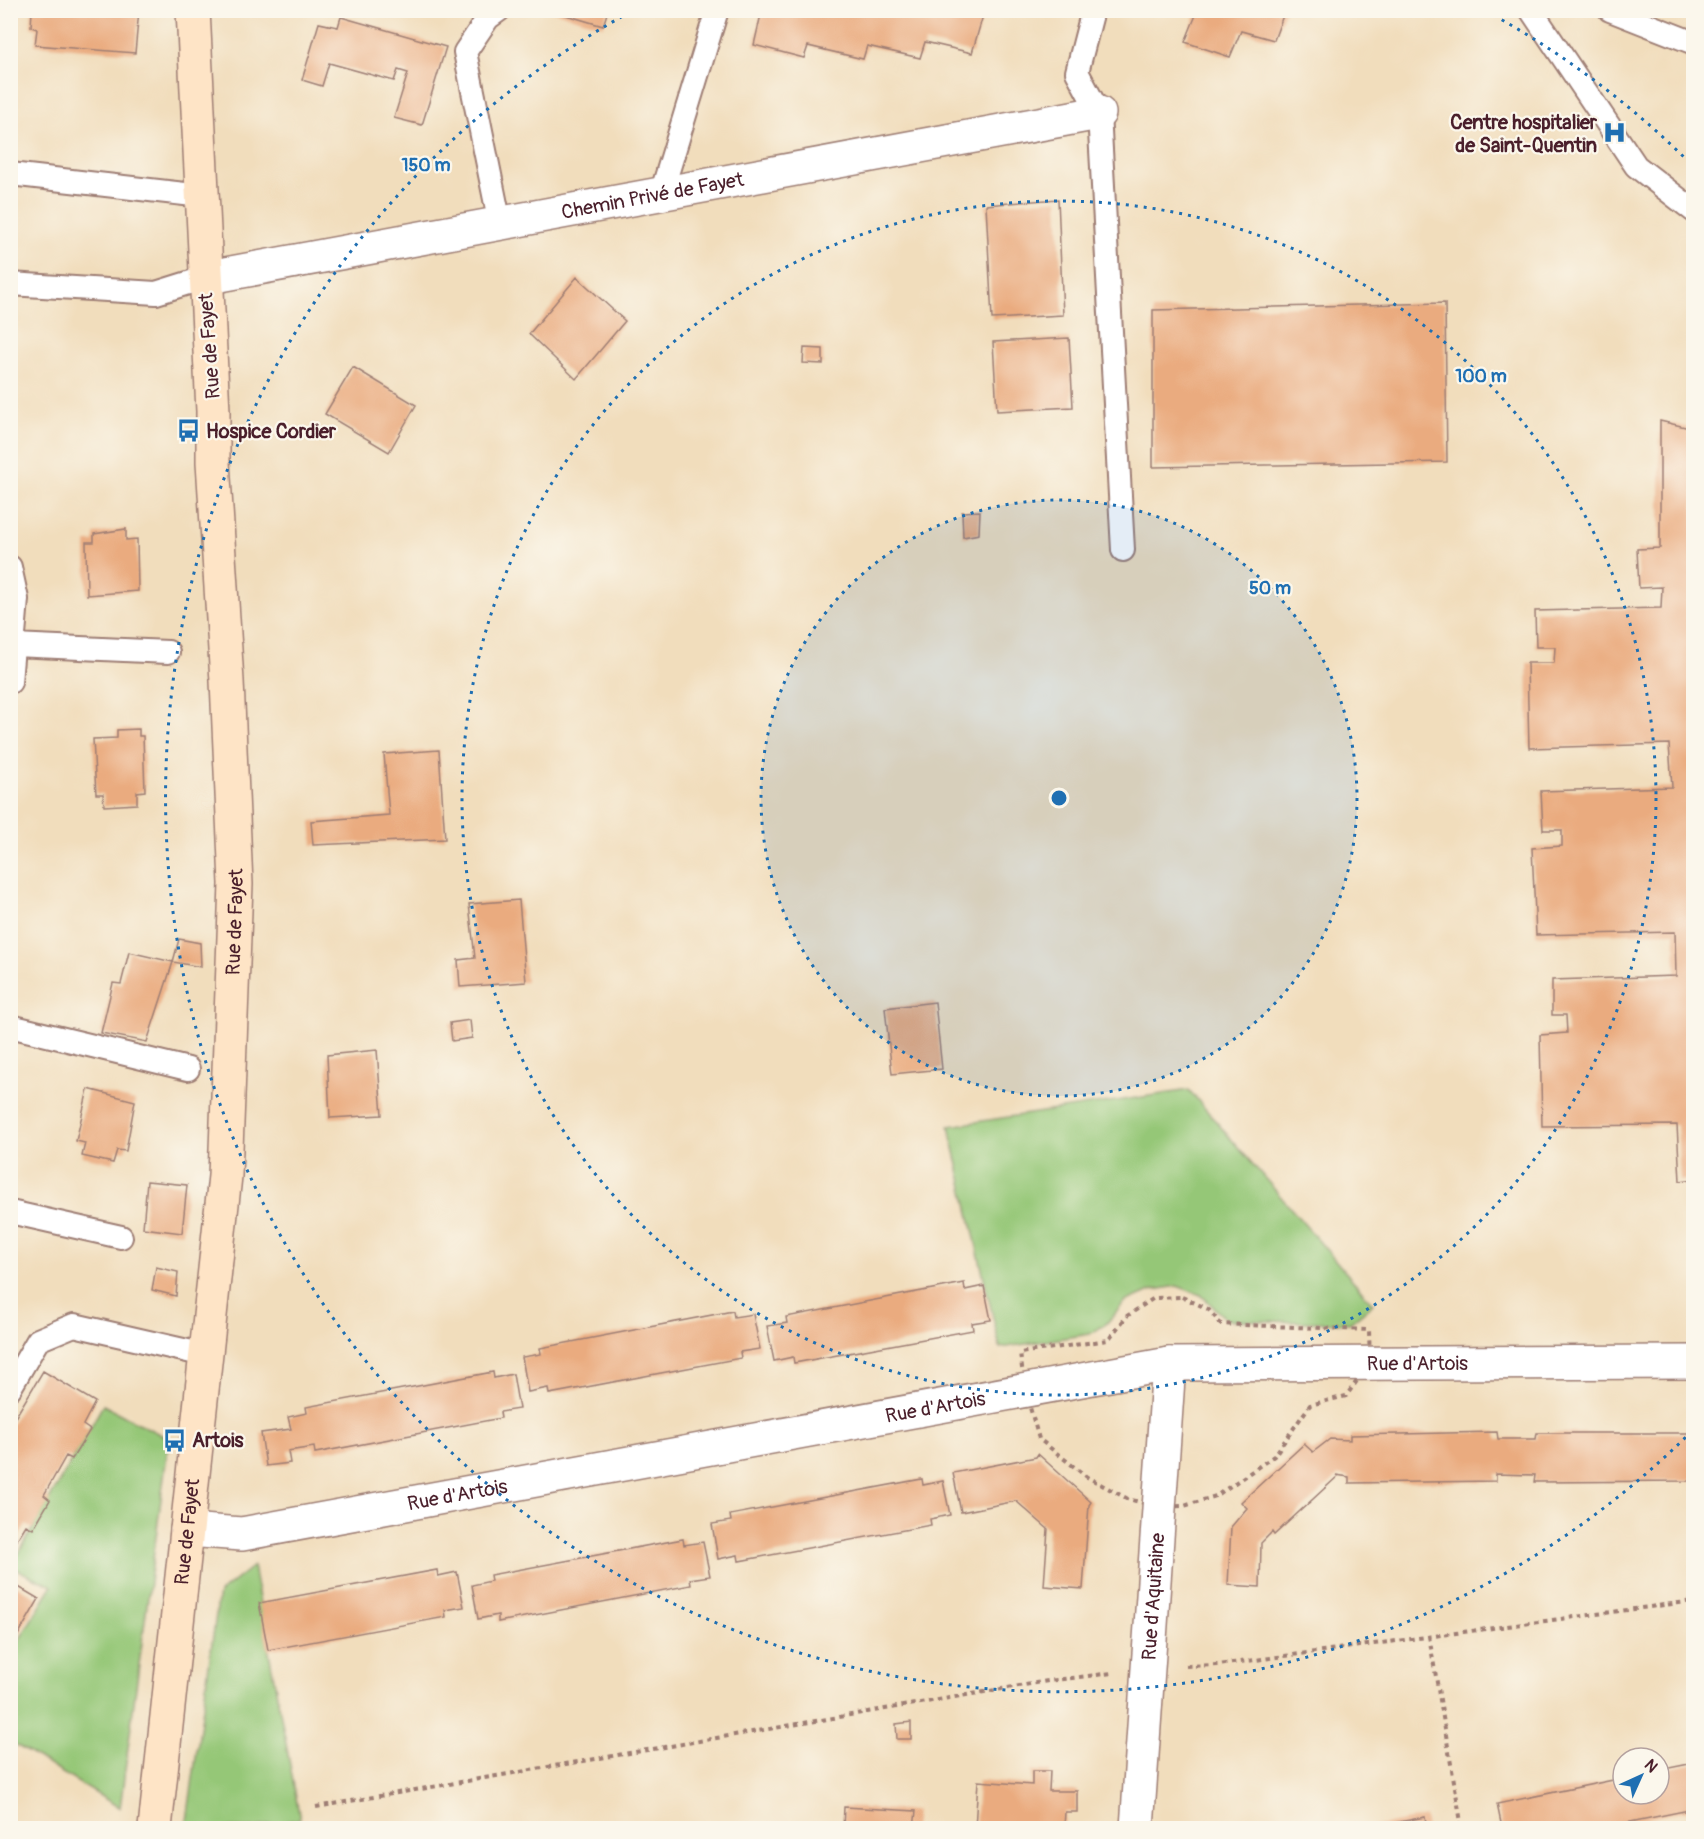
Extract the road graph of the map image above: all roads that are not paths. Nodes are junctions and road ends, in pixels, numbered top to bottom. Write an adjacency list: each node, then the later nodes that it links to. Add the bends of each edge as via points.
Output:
1 (193, 10): 11 (main road, Rue de Fayet)
2 (499, 10): 13 (lane, via 488,18 465,52)
3 (717, 10): 10 (lane)
4 (1093, 10): 8 (lane, via 1077,72)
5 (1531, 10): 12 (lane, via 1636,166)
6 (1610, 10): 7 (lane)
7 (1694, 43)
8 (1099, 113): 10 (street, Chemin Privé de Fayet); 16 (lane)
9 (10, 174): 11 (lane)
10 (661, 194): 13 (street, Chemin Privé de Fayet)
11 (202, 196): 14 (main road, Rue de Fayet)
12 (1692, 202)
13 (500, 224): 14 (street, Chemin Privé de Fayet)
14 (204, 278): 15 (lane, via 156,293); 25 (main road, Rue de Fayet, via 236,884 225,1176)
15 (10, 284)
16 (1123, 550)
17 (10, 567): 18 (lane, via 16,599)
18 (14, 645): 19 (lane); 20 (lane)
19 (168, 652)
20 (10, 682)
21 (10, 1026): 22 (lane)
22 (188, 1069)
23 (10, 1212): 24 (lane)
24 (121, 1237)
25 (206, 1355): 28 (lane, via 74,1325 38,1340); 29 (main road, Rue de Fayet)
26 (1694, 1362): 27 (street, Rue d'Artois)
27 (1169, 1364): 29 (street, Rue d'Artois, via 242,1534); 31 (street, Rue d'Aquitaine)
28 (10, 1388)
29 (187, 1530): 30 (main road, Rue de Fayet)
30 (154, 1828)
31 (1137, 1828)

